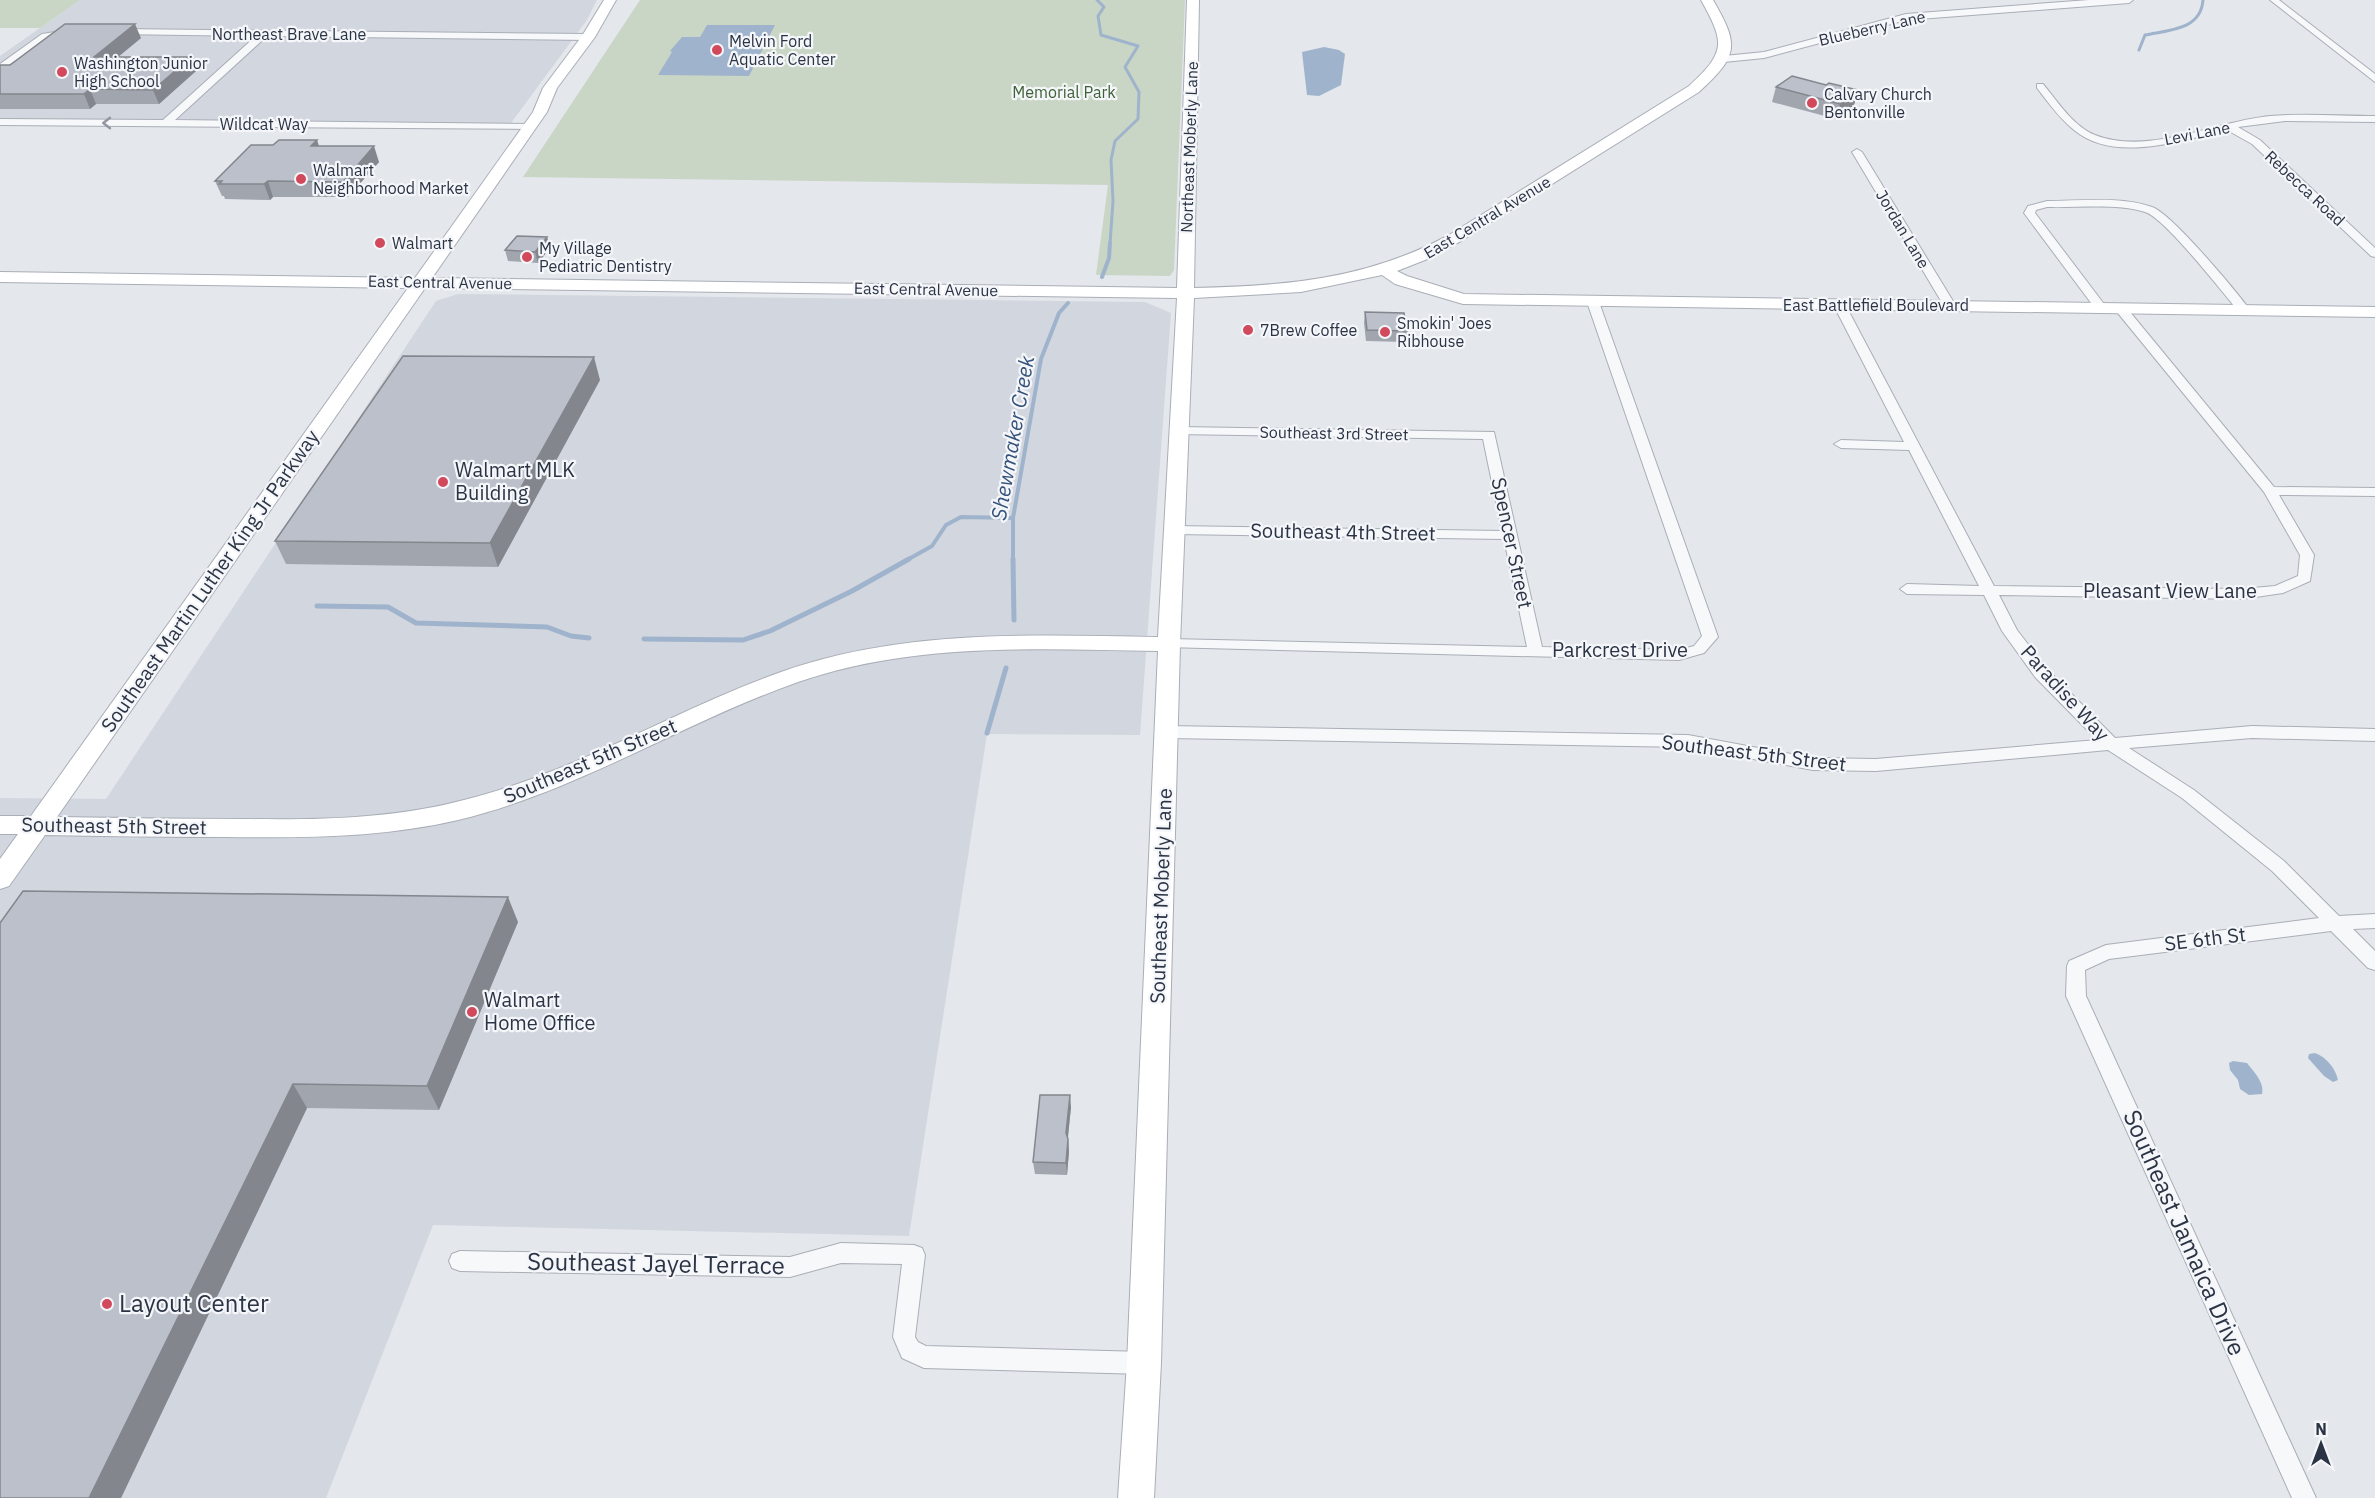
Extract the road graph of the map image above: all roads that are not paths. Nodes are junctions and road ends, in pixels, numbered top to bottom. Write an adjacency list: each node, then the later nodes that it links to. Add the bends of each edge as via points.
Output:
1 (610, 0): 11 (street, Southeast Martin Luther King Jr Parkway)
2 (1193, 0): 28 (street, Northeast Moberly Lane)
3 (1707, 0): 12 (street, via 1723,28)
4 (1950, 0): 7 (street)
5 (2129, 0): 7 (street, Blueberry Lane)
6 (2274, 0): 14 (street)
7 (1965, 11): 12 (street, Blueberry Lane, via 1906,17 1764,55)
8 (80, 32): 13 (street, via 45,36)
9 (113, 32): 10 (street, Northeast Brave Lane)
10 (264, 34): 11 (street, Northeast Brave Lane); 18 (street)
11 (588, 37): 19 (street, Southeast Martin Luther King Jr Parkway, via 550,88)
12 (1724, 59): 23 (street, East Central Avenue, via 1717,70 1666,108)
13 (0, 68)
14 (2375, 79)
15 (2040, 86): 20 (street, Levi Lane, via 2080,132 2100,141 2146,143)
16 (2375, 119): 20 (street, Levi Lane, via 2284,119)
17 (0, 122): 18 (street, Wildcat Way, one-way to 17)
18 (166, 123): 19 (street, Wildcat Way)
19 (529, 126): 26 (street, Southeast Martin Luther King Jr Parkway)
20 (2230, 127): 22 (street, Rebecca Road, via 2256,142)
21 (1857, 152): 31 (street, Jordan Lane)
22 (2375, 254)
23 (1415, 259): 24 (street, East Central Avenue); 27 (street, via 1419,276)
24 (1383, 269): 27 (street, East Battlefield Boulevard); 28 (street, East Central Avenue, via 1285,289)
25 (0, 277): 26 (street, East Central Avenue)
26 (418, 282): 28 (street, East Central Avenue); 52 (street, Southeast Martin Luther King Jr Parkway)
27 (1430, 291): 29 (street, East Battlefield Boulevard, via 1463,299)
28 (1185, 293): 36 (street, Southeast Moberly Lane)
29 (1593, 302): 30 (street, East Battlefield Boulevard); 47 (street, Parkcrest Drive, via 1710,637 1699,650 1679,654)
30 (1840, 306): 31 (street, East Battlefield Boulevard); 39 (street, Paradise Way)
31 (1950, 306): 32 (street, East Battlefield Boulevard)
32 (2100, 308): 33 (street, East Battlefield Boulevard); 34 (street, via 2029,213 2032,208 2047,204 2129,205 2151,210 2170,225)
33 (2121, 309): 34 (street, East Battlefield Boulevard); 40 (street, Pleasant View Lane)
34 (2244, 310): 35 (street, East Battlefield Boulevard)
35 (2375, 312)
36 (1180, 431): 37 (street, Southeast 3rd Street); 42 (street, Southeast Moberly Lane)
37 (1489, 435): 43 (street, Spencer Street)
38 (1841, 444): 39 (street)
39 (1915, 446): 45 (street, Paradise Way)
40 (2270, 491): 41 (street); 45 (street, Pleasant View Lane, via 2307,555 2305,578 2278,590 2242,594)
41 (2375, 492)
42 (1174, 530): 43 (street, Southeast 4th Street); 46 (street, Southeast Moberly Lane)
43 (1511, 535): 47 (street, Spencer Street)
44 (1907, 589): 45 (street)
45 (1988, 590): 50 (street, Paradise Way, via 2010,632 2041,673)
46 (1169, 644): 47 (street, Parkcrest Drive); 48 (street, Southeast Moberly Lane); 52 (street, Southeast 5th Street, via 946,644 837,663 743,694 536,787 420,818 341,828)
47 (1535, 650)
48 (1167, 732): 50 (street, Southeast 5th Street, via 1688,741 1813,764 1876,765); 59 (street, Southeast Moberly Lane)
49 (2375, 735): 50 (street, Southeast 5th Street, via 2252,732)
50 (2113, 746): 55 (street, Paradise Way, via 2195,799 2278,866)
51 (0, 825): 52 (street, Southeast 5th Street)
52 (39, 826): 53 (street, Southeast Martin Luther King Jr Parkway)
53 (0, 879)
54 (2375, 921): 55 (street, SE 6th St)
55 (2336, 923): 56 (street, Paradise Way); 57 (street, SE 6th St, via 2106,952)
56 (2375, 963)
57 (2076, 966): 61 (street, Southeast Jamaica Drive, via 2076,996)
58 (460, 1261): 59 (street, Southeast Jayel Terrace, via 790,1267 841,1253 914,1255 904,1337 910,1350 924,1357)
59 (1144, 1363): 60 (street, Southeast Moberly Lane)
60 (1136, 1498)
61 (2304, 1498)

